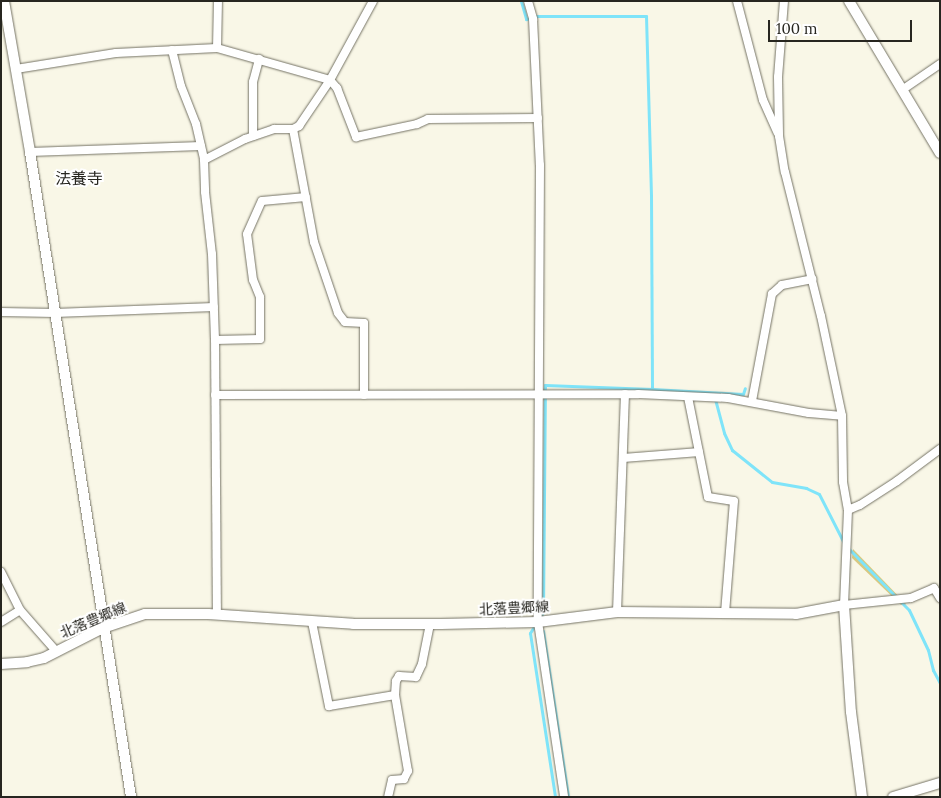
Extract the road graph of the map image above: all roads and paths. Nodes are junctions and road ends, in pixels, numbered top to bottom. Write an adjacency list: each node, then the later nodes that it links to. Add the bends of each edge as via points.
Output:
1 (4, 1): 12 (main road)
2 (218, 1): 8 (street)
3 (373, 1): 13 (street)
4 (528, 1): 15 (street, via 533,19)
5 (737, 1): 18 (street, via 764,100)
6 (784, 1): 18 (street, via 778,77)
7 (849, 1): 14 (main road)
8 (217, 48): 9 (street); 10 (street)
9 (172, 50): 12 (street, via 116,53); 19 (street)
10 (259, 59): 13 (street); 17 (street, via 253,82)
11 (940, 64): 14 (street)
12 (16, 69): 20 (main road)
13 (330, 80): 15 (street, via 337,88 356,137 428,119); 16 (street, via 305,120)
14 (902, 90): 21 (main road)
15 (538, 118): 29 (street)
16 (294, 129): 17 (street, via 274,129); 23 (street)
17 (253, 136): 22 (street)
18 (779, 136): 24 (street)
19 (201, 146): 20 (street); 22 (street)
20 (30, 152): 27 (main road)
21 (940, 154)
22 (204, 160): 25 (street)
23 (306, 197): 28 (street, via 262,201 246,234 253,280 260,297 260,339); 32 (street, via 314,242 338,313 345,322 364,323)
24 (812, 280): 34 (street, via 782,285 772,294); 35 (street)
25 (214, 307): 27 (street); 28 (street)
26 (1, 312): 27 (street)
27 (54, 313): 52 (main road)
28 (215, 340): 31 (street)
29 (538, 394): 30 (street); 32 (street); 50 (street)
30 (625, 394): 33 (street); 38 (street)
31 (215, 395): 32 (street); 47 (street)
32 (364, 395)
33 (688, 396): 34 (street); 37 (street)
34 (752, 401): 35 (street)
35 (842, 416): 39 (street, via 843,482)
36 (940, 449): 39 (street, via 897,481)
37 (699, 452): 38 (street); 46 (street, via 708,497 734,501)
38 (624, 458): 45 (street)
39 (848, 510): 43 (street)
40 (1, 572): 44 (street)
41 (937, 587): 42 (street); 43 (street, via 911,598)
42 (940, 598)
43 (844, 605): 46 (main road, 北落豊郷線, via 796,614); 60 (main road, via 851,712)
44 (20, 610): 48 (street); 53 (street)
45 (616, 612): 46 (main road, 北落豊郷線); 50 (main road, 北落豊郷線)
46 (725, 614)
47 (217, 615): 49 (main road, 北落豊郷線); 52 (main road, 北落豊郷線, via 145,614)
48 (1, 622)
49 (312, 622): 51 (main road, 北落豊郷線); 55 (street, via 329,706)
50 (538, 622): 51 (main road, 北落豊郷線); 59 (street)
51 (430, 624): 55 (street, via 416,677 399,676)
52 (103, 628): 53 (main road, 北落豊郷線); 57 (main road)
53 (56, 651): 54 (main road, 北落豊郷線, via 44,658)
54 (1, 664)
55 (395, 695): 58 (street, via 408,771 404,779 392,780)
56 (940, 783): 61 (main road)
57 (131, 797)
58 (388, 797)
59 (564, 797)
60 (862, 797)
61 (893, 797)

